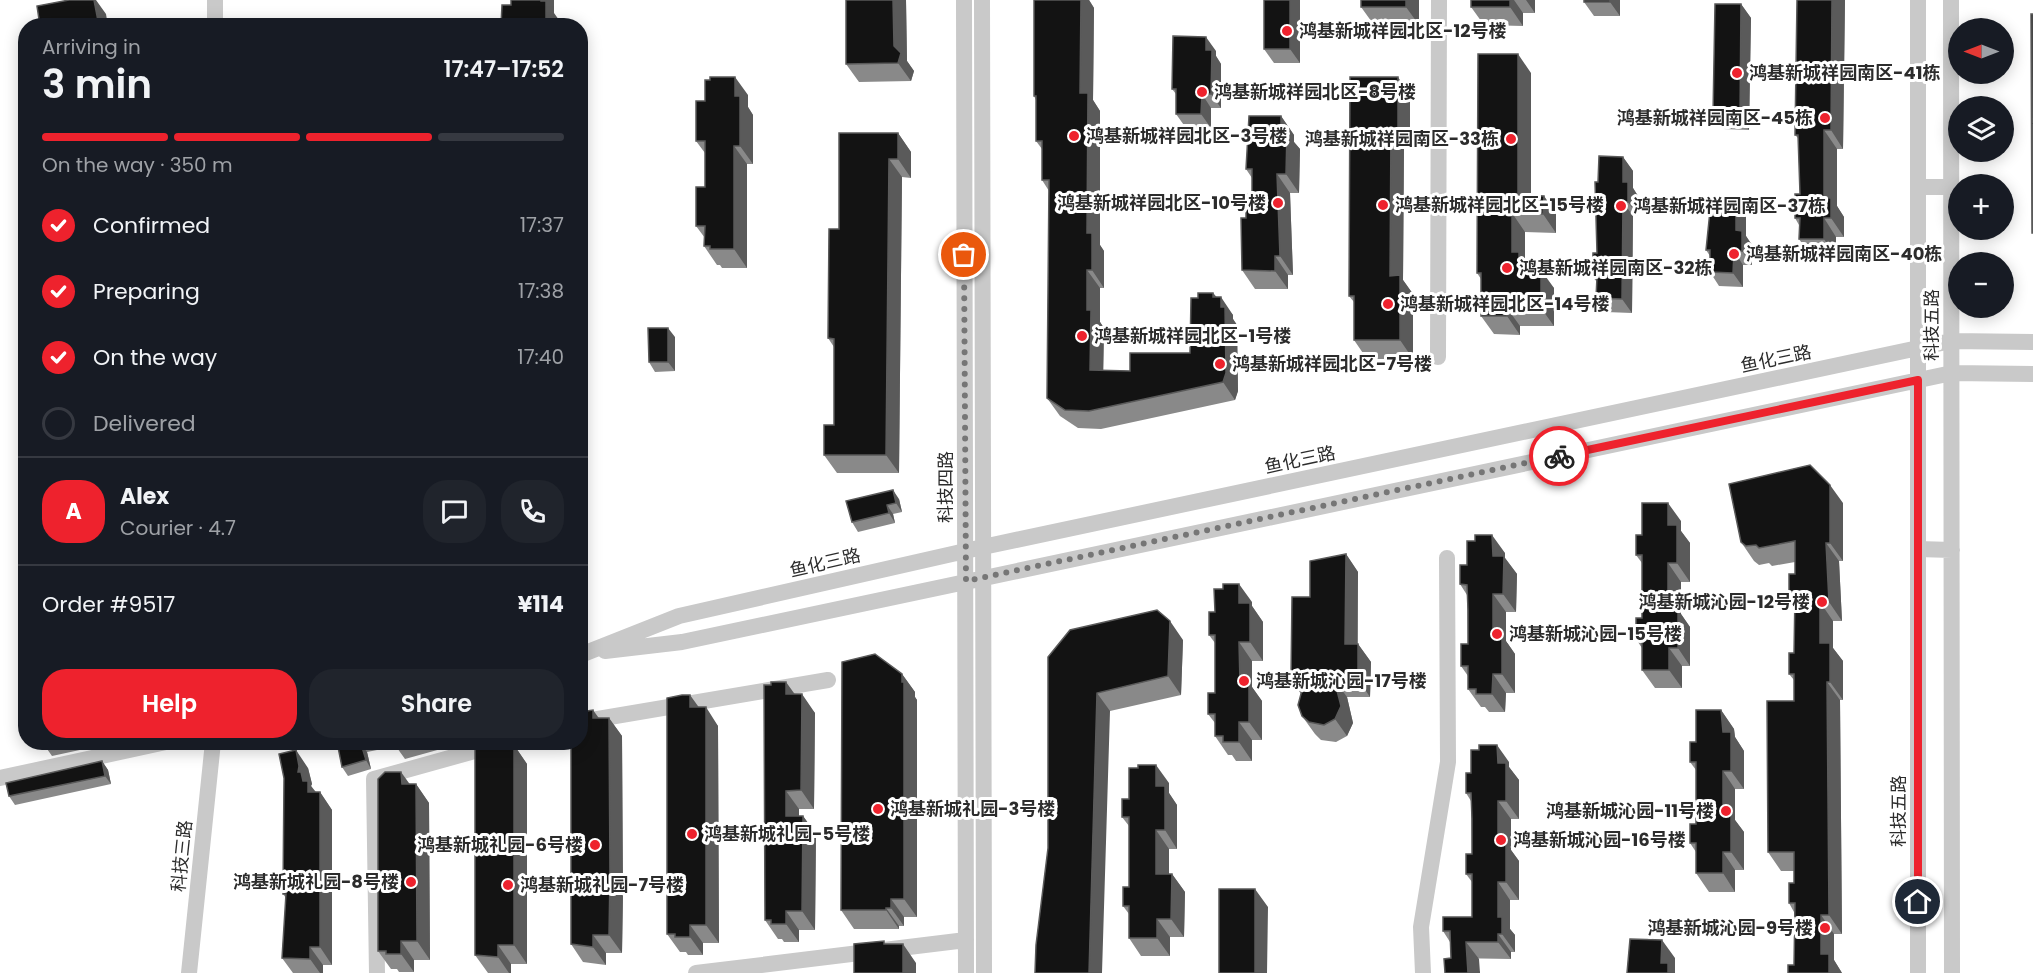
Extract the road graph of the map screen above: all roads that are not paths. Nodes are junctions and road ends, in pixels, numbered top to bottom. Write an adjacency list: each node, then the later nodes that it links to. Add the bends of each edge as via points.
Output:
1 (215, 0): 7 (street)
2 (964, 0): 22 (street, 科技四路)
3 (982, 0): 19 (street, 科技四路)
4 (1439, 0): 15 (street)
5 (1918, 0): 9 (street, 科技五路)
6 (1951, 0): 8 (street, 科技五路)
7 (215, 18)
8 (1952, 174)
9 (1918, 187): 10 (street); 14 (street, 科技五路)
10 (1948, 187)
11 (1952, 240): 12 (street, 科技五路)
12 (1952, 341): 13 (street, 鱼化三路); 14 (street, 鱼化三路); 16 (street, 科技五路)
13 (2033, 342)
14 (1918, 348): 18 (street, 科技五路); 19 (street, 鱼化三路)
15 (1438, 357)
16 (1952, 373): 17 (street, 鱼化三路); 18 (street, 鱼化三路); 21 (street, 科技五路)
17 (2033, 374)
18 (1918, 380): 20 (street, 科技五路); 24 (street, 鱼化三路)
19 (983, 547): 22 (street, 鱼化三路); 24 (street, 科技四路)
20 (1918, 549): 21 (street); 41 (street, 科技五路)
21 (1952, 550): 42 (street, 科技五路)
22 (965, 551): 25 (street, 科技四路); 26 (street, 鱼化三路, via 679,616)
23 (1447, 558): 40 (street, via 1448,762 1421,927)
24 (983, 577): 25 (street, 鱼化三路); 39 (street, 科技四路)
25 (966, 581): 27 (street, 鱼化三路, via 682,642); 34 (street, 科技四路)
26 (588, 652)
27 (588, 653)
28 (828, 680): 29 (street)
29 (588, 721)
30 (129, 750): 33 (street)
31 (212, 750): 35 (street, 科技三路)
32 (478, 750): 36 (street, via 374,779)
33 (0, 778)
34 (966, 940): 37 (street); 38 (street, 科技四路)
35 (189, 973)
36 (377, 973)
37 (696, 973)
38 (966, 973)
39 (984, 973)
40 (1423, 973)
41 (1918, 973)
42 (1952, 973)

